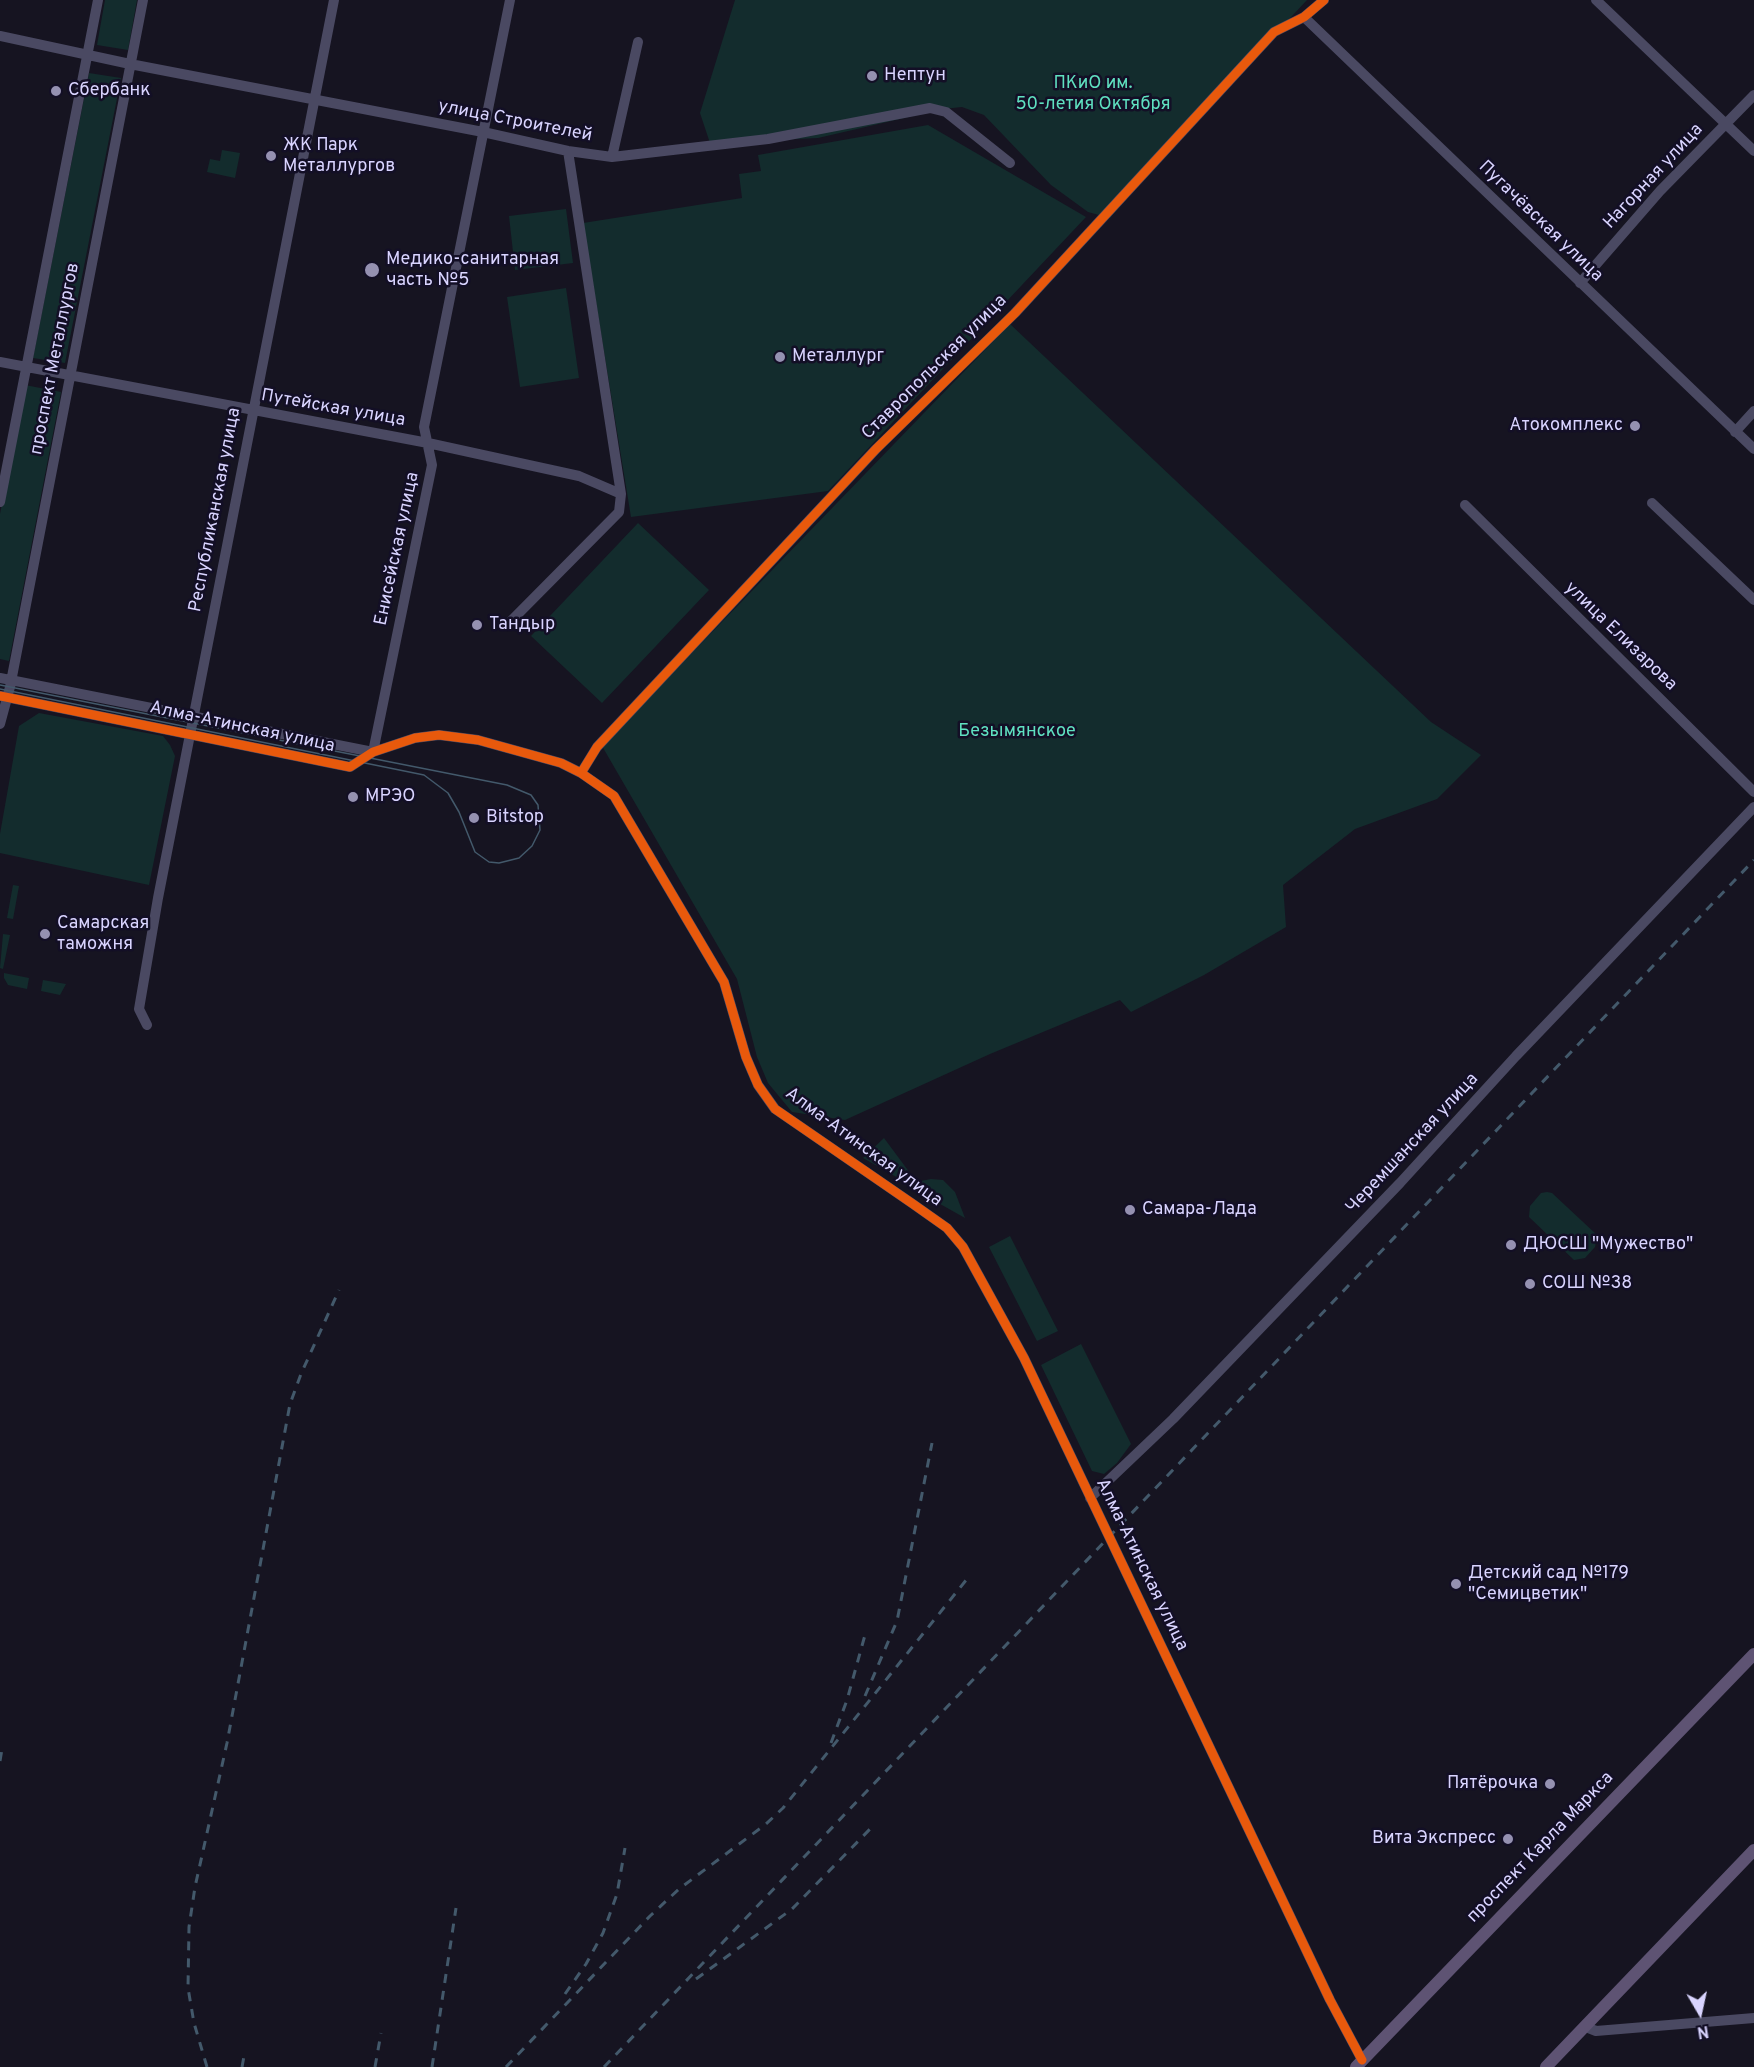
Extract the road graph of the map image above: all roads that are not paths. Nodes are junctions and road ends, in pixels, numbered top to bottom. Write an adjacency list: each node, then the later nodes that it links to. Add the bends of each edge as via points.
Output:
1 (98, 0): 10 (street, проспект Металлургов)
2 (142, 0): 11 (street, проспект Металлургов)
3 (334, 0): 13 (street, Республиканская улица)
4 (510, 0): 15 (street, Енисейская улица)
5 (1324, 0): 7 (street, Ставропольская улица)
6 (1596, 0): 14 (street)
7 (1304, 17): 20 (street, Пугачёвская улица); 41 (street, Ставропольская улица, via 1274,32 1015,313 876,450 597,747)
8 (0, 36): 10 (street, улица Строителей)
9 (638, 42): 18 (street)
10 (87, 55): 11 (street, улица Строителей); 22 (street, проспект Металлургов)
11 (130, 64): 13 (street, улица Строителей); 23 (street, проспект Металлургов)
12 (1754, 95): 14 (street, Нагорная улица)
13 (315, 99): 15 (street, улица Строителей); 25 (street, Республиканская улица)
14 (1726, 123): 17 (street); 20 (street, Нагорная улица)
15 (483, 132): 16 (street, улица Строителей); 27 (street, Енисейская улица, via 424,427)
16 (568, 151): 18 (street, улица Строителей); 29 (street)
17 (1754, 151)
18 (612, 157): 19 (street, улица Строителей, via 768,139 930,108 946,112)
19 (1010, 163)
20 (1580, 283): 26 (street, Пугачёвская улица)
21 (0, 362): 22 (street, Путейская улица)
22 (27, 368): 23 (street, Путейская улица); 30 (street, проспект Металлургов)
23 (70, 376): 25 (street, Путейская улица); 35 (street, проспект Металлургов)
24 (1754, 411): 26 (street)
25 (251, 412): 27 (street, Путейская улица); 37 (street, Республиканская улица)
26 (1735, 432): 28 (street, Пугачёвская улица)
27 (428, 443): 29 (street, Путейская улица, via 579,476); 40 (street, Енисейская улица, via 432,465)
28 (1754, 450)
29 (621, 494): 34 (street, via 619,512)
30 (0, 502)
31 (1652, 503): 33 (street)
32 (1465, 505): 42 (street, улица Елизарова)
33 (1754, 600)
34 (511, 621)
35 (5, 679): 36 (street, проспект Металлургов); 37 (street, Алма-Атинская улица)
36 (3, 696): 38 (street, проспект Металлургов); 39 (street, Алма-Атинская улица)
37 (193, 716): 39 (street, Республиканская улица); 40 (street, Алма-Атинская улица)
38 (0, 723)
39 (190, 732): 40 (street, Алма-Атинская улица, via 350,767); 44 (street, Республиканская улица, via 139,1009)
40 (373, 752): 41 (street, Алма-Атинская улица, via 415,738 439,735 499,746 561,763)
41 (581, 773): 45 (street, Алма-Атинская улица, via 614,796 698,933 724,982 758,1085 775,1109 914,1204 946,1228 963,1247 1024,1358)
42 (1754, 792)
43 (1754, 807): 45 (street, Черемшанская улица, via 1400,1183 1173,1419)
44 (147, 1025)
45 (1090, 1498): 50 (street, Алма-Атинская улица)
46 (1754, 1654): 50 (main road, проспект Карла Маркса)
47 (1754, 1850): 49 (main road)
48 (1754, 2018): 49 (street, via 1596,2031)
49 (1586, 2027): 51 (main road)
50 (1361, 2065)
51 (1546, 2067)

